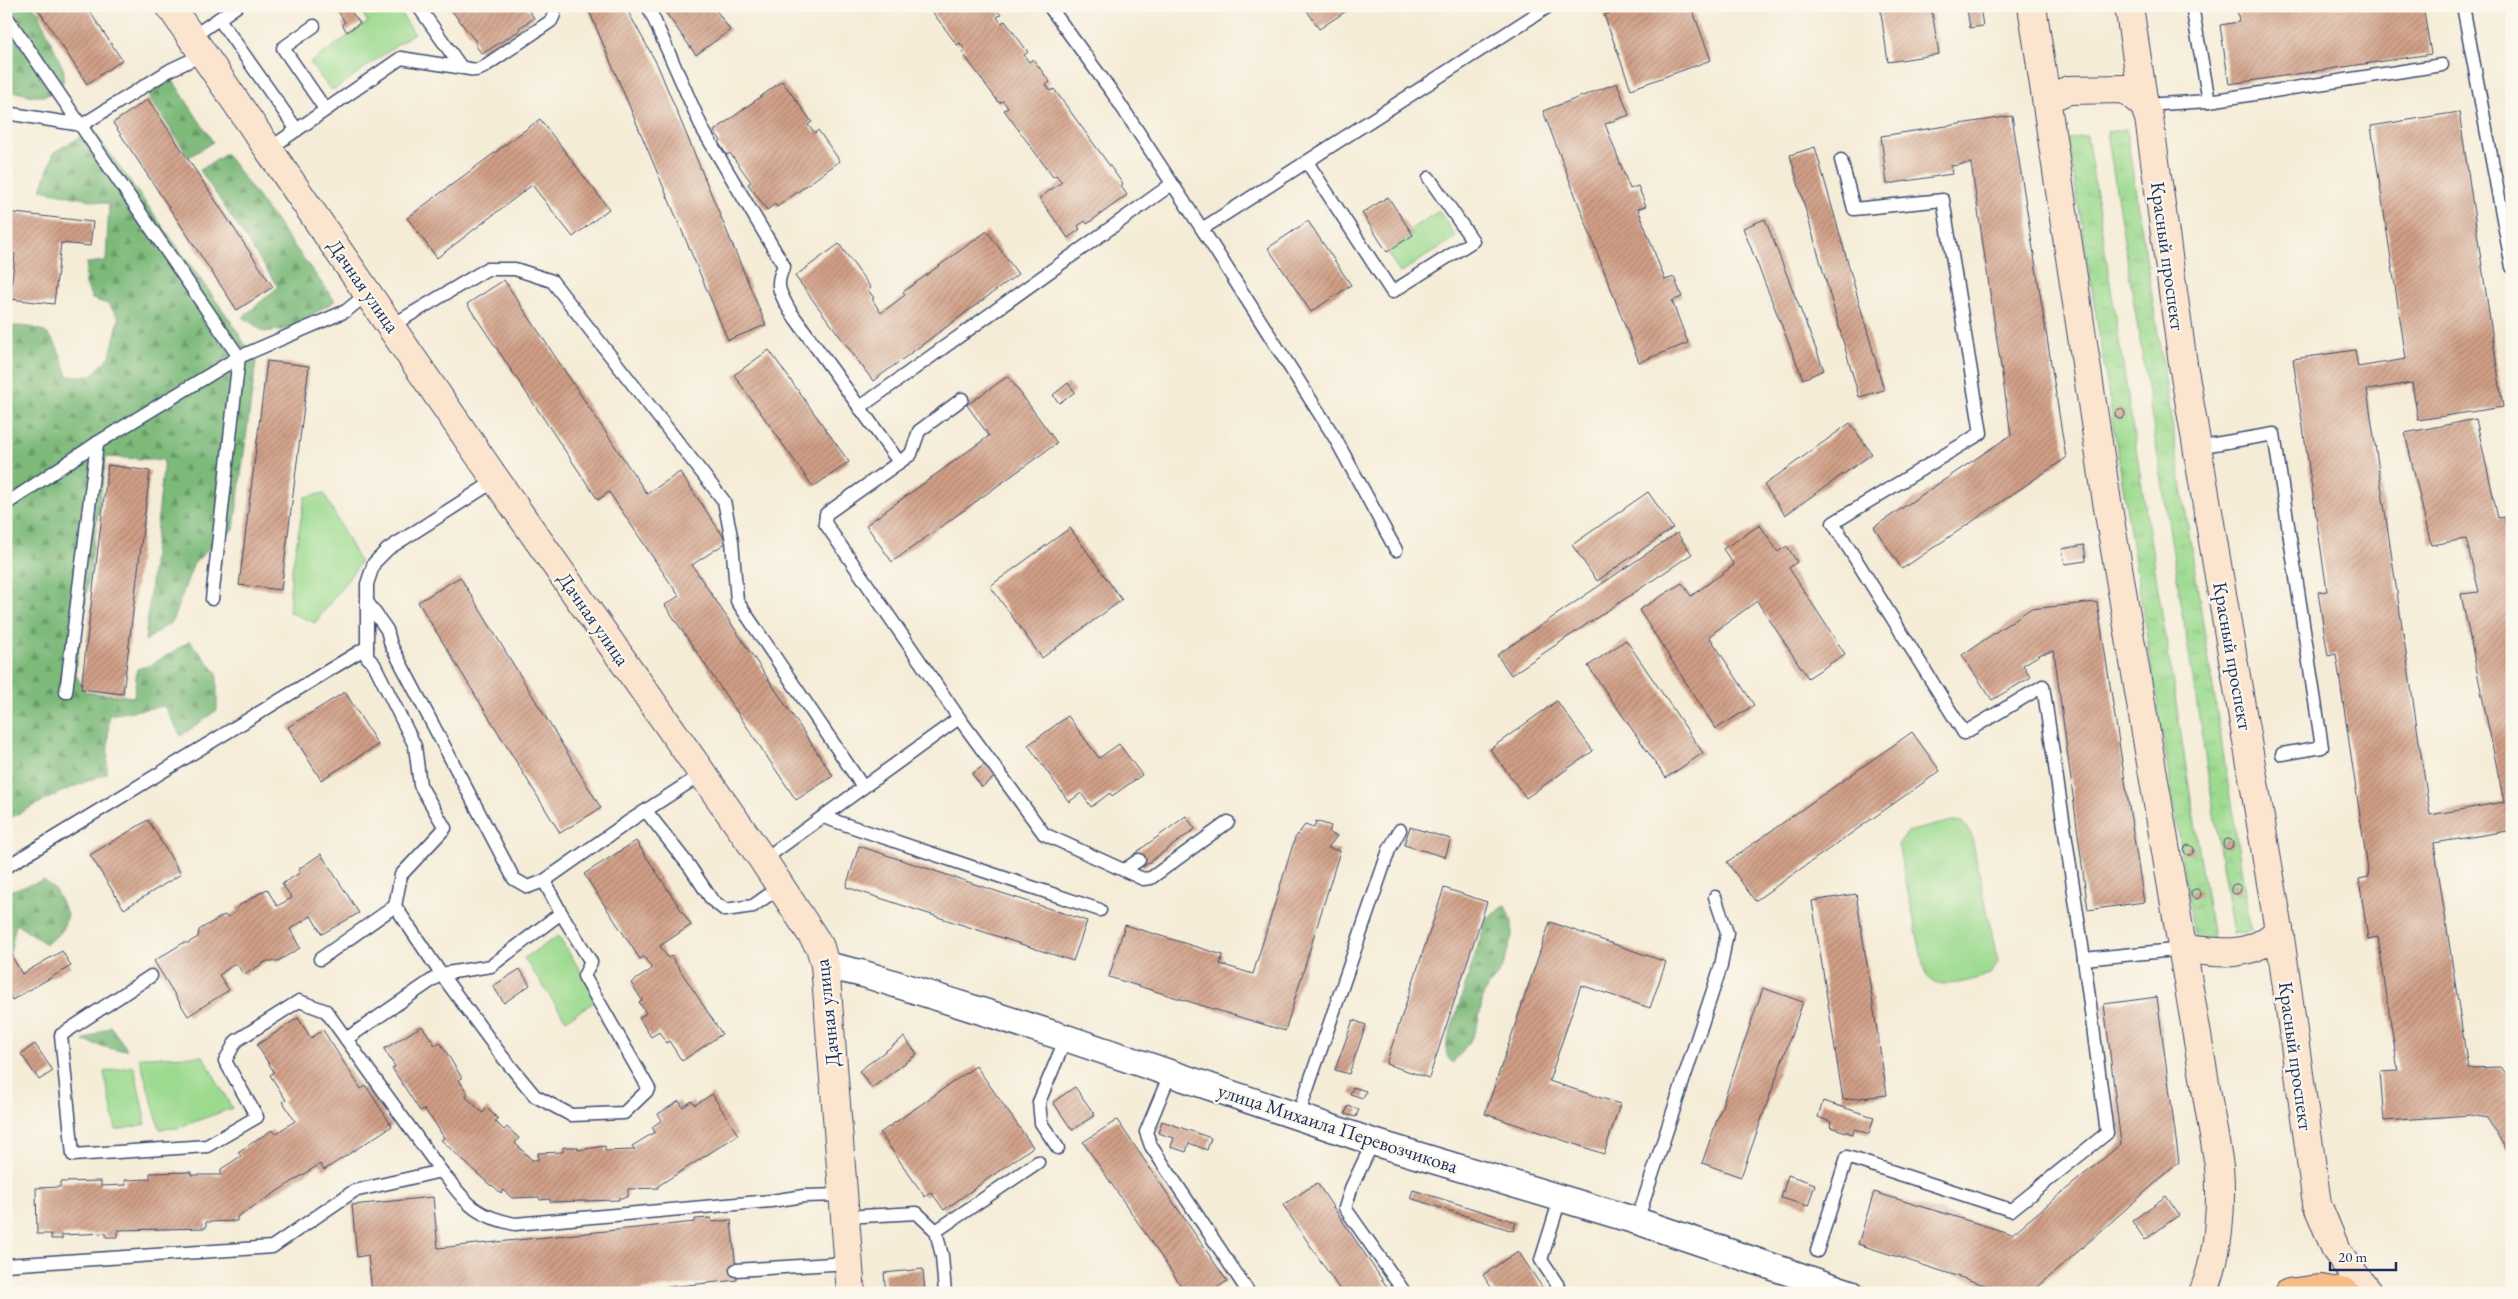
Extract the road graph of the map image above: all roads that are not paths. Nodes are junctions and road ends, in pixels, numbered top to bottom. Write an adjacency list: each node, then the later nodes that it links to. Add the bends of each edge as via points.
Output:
1 (170, 6): 15 (main road, Дачная улица)
2 (237, 6): 13 (lane)
3 (418, 6): 17 (lane)
4 (553, 6): 17 (lane, via 551,20 482,68)
5 (648, 6): 36 (lane, via 703,130 784,266 778,278 780,292)
6 (1050, 6): 29 (lane, via 1112,92)
7 (1549, 6): 27 (lane)
8 (2032, 6): 18 (main road)
9 (2129, 6): 20 (main road, Красный проспект)
10 (2192, 6): 19 (lane)
11 (2463, 6): 31 (lane)
12 (6, 16): 23 (lane)
13 (218, 19): 15 (lane); 24 (lane)
14 (314, 26): 21 (lane, via 283,48)
15 (197, 46): 23 (lane, via 170,70); 25 (main road, Дачная улица)
16 (2442, 65): 19 (lane)
17 (461, 67): 21 (lane, via 401,58)
18 (2048, 98): 20 (main road, via 2069,90 2125,89); 66 (main road, via 2107,502)
19 (2209, 101): 20 (lane)
20 (2144, 105): 38 (main road, Красный проспект, via 2149,118 2183,364)
21 (326, 109): 24 (lane)
22 (6, 113): 23 (lane)
23 (82, 125): 34 (lane)
24 (297, 130): 25 (lane)
25 (268, 149): 32 (main road, Дачная улица)
26 (1841, 160): 68 (lane, via 1854,209 1943,200 1981,433 1833,522 1964,733 2043,686)
27 (1307, 162): 28 (lane, via 1392,292 1473,241); 30 (lane)
28 (1429, 178)
29 (1172, 184): 30 (lane); 36 (lane)
30 (1202, 229): 42 (lane, via 1335,438)
31 (2512, 267)
32 (368, 293): 33 (main road, Дачная улица); 34 (lane, via 346,311)
33 (391, 326): 40 (main road, Дачная улица); 50 (lane, via 487,269 515,269 552,281 724,501 732,541 737,601)
34 (239, 357): 37 (lane); 43 (lane)
35 (962, 399): 39 (lane, via 918,431 913,452)
36 (859, 408): 39 (lane)
37 (96, 444): 41 (lane); 46 (lane)
38 (2198, 447): 48 (lane, via 2274,434 2322,747); 65 (main road, Красный проспект)
39 (899, 462): 47 (lane, via 826,514 825,523)
40 (496, 480): 44 (lane, via 388,549 374,563 367,584); 49 (main road, Дачная улица)
41 (6, 504)
42 (1396, 550)
43 (212, 599)
44 (368, 603): 45 (lane); 59 (lane, via 386,630 514,878 528,887)
45 (368, 647): 57 (lane); 62 (lane, via 367,657 374,664 415,746 420,785 445,828 402,874)
46 (66, 692)
47 (959, 718): 50 (lane); 58 (lane, via 1044,834)
48 (2282, 754)
49 (702, 774): 51 (lane); 55 (main road, Дачная улица)
50 (864, 787): 52 (lane)
51 (646, 811): 59 (lane); 60 (lane, via 712,900 725,910 753,906)
52 (822, 817): 55 (lane); 63 (lane)
53 (1228, 822): 58 (lane, via 1151,878 1143,879)
54 (1400, 830): 75 (lane, via 1389,850)
55 (763, 860): 60 (main road, Дачная улица)
56 (1139, 860): 58 (lane)
57 (6, 867)
58 (1124, 870)
59 (544, 882): 64 (lane)
60 (780, 887): 69 (main road, Дачная улица, via 820,947)
61 (1716, 897): 82 (lane, via 1728,933 1721,966)
62 (395, 906): 67 (lane); 70 (lane)
63 (1100, 910)
64 (561, 912): 70 (lane, via 490,966); 70 (lane, via 591,962 584,976 649,1089 624,1113 571,1115 535,1096)
65 (2279, 930): 66 (main road, via 2267,943 2232,953); 97 (main road, Красный проспект, via 2316,1204 2336,1250)
66 (2184, 949): 68 (lane); 94 (main road, via 2221,1194 2208,1282)
67 (320, 959)
68 (2084, 959): 84 (lane, via 2107,1133 2011,1210 1847,1157)
69 (825, 964): 72 (street, улица Михаила Перевозчикова); 81 (main road, Дачная улица)
70 (441, 974): 73 (lane)
71 (151, 976): 73 (lane, via 62,1035 73,1155 207,1146 257,1117 225,1061 236,1041 299,1002 326,1011)
72 (1066, 1038): 74 (street, улица Михаила Перевозчикова); 77 (lane, via 1039,1102 1041,1123)
73 (346, 1039): 79 (lane)
74 (1170, 1074): 75 (street, улица Михаила Перевозчикова); 90 (lane, via 1146,1132 1151,1146)
75 (1298, 1116): 76 (street, улица Михаила Перевозчикова)
76 (1372, 1142): 80 (street, улица Михаила Перевозчикова); 91 (lane, via 1346,1208)
77 (1058, 1148)
78 (1038, 1162): 83 (lane)
79 (441, 1171): 81 (lane, via 474,1210 490,1219 515,1224 804,1196); 85 (lane, via 354,1191 272,1247)
80 (1560, 1199): 82 (street, улица Михаила Перевозчикова); 92 (lane, via 1541,1260)
81 (843, 1206): 83 (lane, via 917,1213); 86 (main road, Дачная улица)
82 (1637, 1221): 93 (street, улица Михаила Перевозчикова)
83 (936, 1231): 89 (lane)
84 (1817, 1251)
85 (6, 1264)
86 (848, 1264): 87 (lane); 88 (main road, Дачная улица)
87 (736, 1270)
88 (851, 1293)
89 (945, 1293)
90 (1249, 1293)
91 (1404, 1293)
92 (1563, 1293)
93 (1850, 1293)
94 (2203, 1293)
95 (2288, 1293): 96 (main road, via 2320,1289)
96 (2346, 1293)
97 (2368, 1293)

